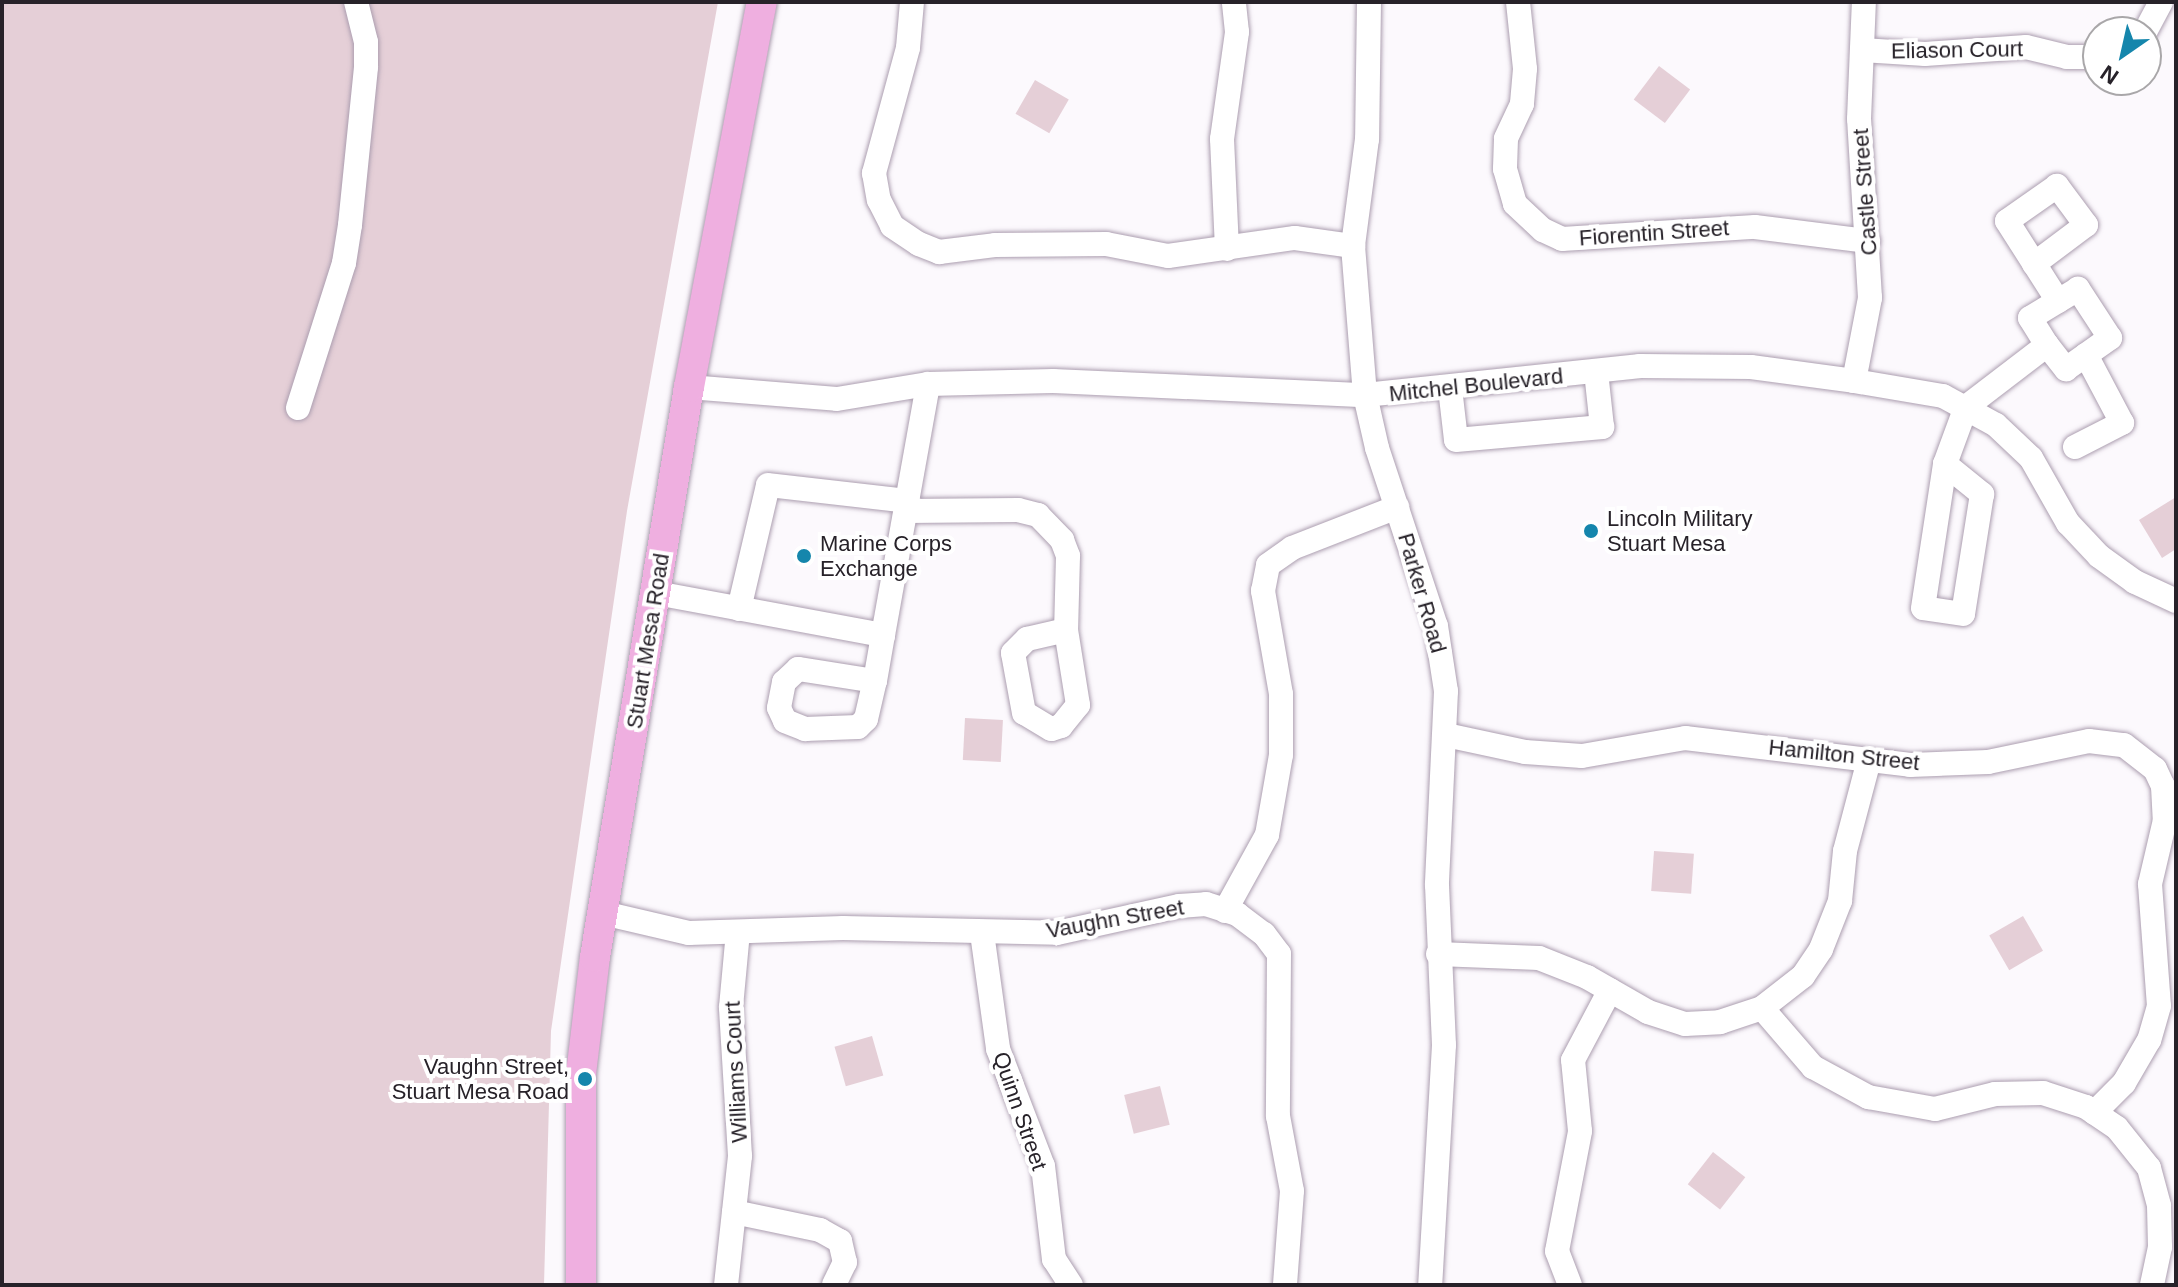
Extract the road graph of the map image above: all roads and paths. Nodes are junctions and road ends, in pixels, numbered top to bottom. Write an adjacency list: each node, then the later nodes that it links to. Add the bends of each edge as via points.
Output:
1 (356, 2): 24 (street, via 366,67 350,225 344,263)
2 (762, 2): 20 (main road, Stuart Mesa Road)
3 (912, 2): 12 (street, via 908,48 874,173 892,226 939,252 1053,242 1106,244 1168,256)
4 (1234, 2): 12 (street, via 1237,32 1222,139)
5 (1369, 2): 11 (street, Parker Road, via 1367,139)
6 (1518, 2): 10 (street, Fiorentin Street, via 1525,69 1522,104 1506,139 1505,169 1515,204 1543,230 1562,239 1755,227)
7 (1864, 2): 8 (street, Castle Street)
8 (1862, 50): 9 (street, Eliason Court, via 1925,54 2026,47); 10 (street, Castle Street, via 1860,171)
9 (2082, 57)
10 (1868, 241): 18 (street, Castle Street, via 1870,298)
11 (1353, 246): 12 (street, via 1295,238); 22 (street, Parker Road)
12 (1227, 249)
13 (2034, 264): 14 (street)
14 (2058, 301): 15 (street, via 2030,318); 16 (street, via 2078,289 2110,338)
15 (2047, 345): 16 (street, via 2066,369); 23 (street)
16 (2086, 355): 25 (street, via 2122,423)
17 (1596, 372): 18 (street, Mitchel Boulevard, via 1640,366 1751,367); 21 (street, Mitchel Boulevard); 21 (street, via 1602,427 1456,440)
18 (1854, 381): 23 (street, Mitchel Boulevard, via 1943,396)
19 (928, 384): 20 (street, Mitchel Boulevard, via 837,399); 22 (street, Mitchel Boulevard, via 1053,381); 27 (street)
20 (689, 387): 29 (main road, Stuart Mesa Road)
21 (1450, 388): 22 (street, Mitchel Boulevard)
22 (1365, 395): 28 (street, Parker Road)
23 (1966, 407): 26 (street); 30 (street, Mitchel Boulevard, via 1996,425 2031,458 2068,523 2099,556 2135,582)
24 (298, 408)
25 (2075, 447)
26 (1945, 464): 26 (street, via 1923,608 1963,614 1982,494)
27 (907, 506): 31 (street, via 768,485); 32 (street, via 1038,515 1062,540 1068,556); 33 (street)
28 (1397, 507): 35 (street, Parker Road, via 1436,626 1446,691); 37 (street, via 1292,548 1268,565 1263,591 1281,694 1281,755 1267,835)
29 (656, 593): 31 (street); 38 (main road, Stuart Mesa Road)
30 (2176, 601)
31 (739, 609): 33 (street)
32 (1066, 630)
33 (883, 635): 34 (street)
34 (875, 681)
35 (1446, 735): 36 (street, Hamilton Street, via 1525,752 1582,756 1685,738); 41 (street, Parker Road)
36 (1869, 760): 43 (street, via 1845,851 1840,901 1821,949 1803,976); 44 (street, Hamilton Street, via 1910,765 1988,762 2089,741 2124,745 2155,769 2163,786 2165,820 2150,884 2159,1006 2149,1040 2124,1083)
37 (1225, 911): 40 (street, Vaughn Street, via 1206,904 1179,906 1057,933); 50 (street, Vaughn Street, via 1264,934 1279,954 1278,1116 1292,1191)
38 (603, 913): 39 (street, Vaughn Street, via 689,933); 46 (main road, Stuart Mesa Road, via 581,1074)
39 (738, 932): 40 (street, Vaughn Street, via 843,928); 45 (street, Williams Court, via 731,1007 740,1156)
40 (982, 933): 49 (street, Quinn Street, via 998,1049 1043,1166 1054,1259)
41 (1438, 954): 42 (street, via 1539,958); 51 (street, Parker Road, via 1444,1045)
42 (1610, 990): 43 (street, via 1648,1012 1685,1024 1720,1022); 52 (street, via 1573,1060 1580,1131 1557,1251)
43 (1762, 1008): 44 (street, via 1813,1067 1868,1097 1935,1109 1995,1094 2043,1093)
44 (2094, 1113): 53 (street, via 2117,1128 2149,1168 2159,1206 2160,1247)
45 (734, 1212): 47 (street, Williams Court); 48 (street, via 820,1230 840,1241 845,1262)
46 (581, 1285)
47 (726, 1285)
48 (834, 1285)
49 (1071, 1285)
50 (1285, 1285)
51 (1430, 1285)
52 (1570, 1285)
53 (2152, 1285)

